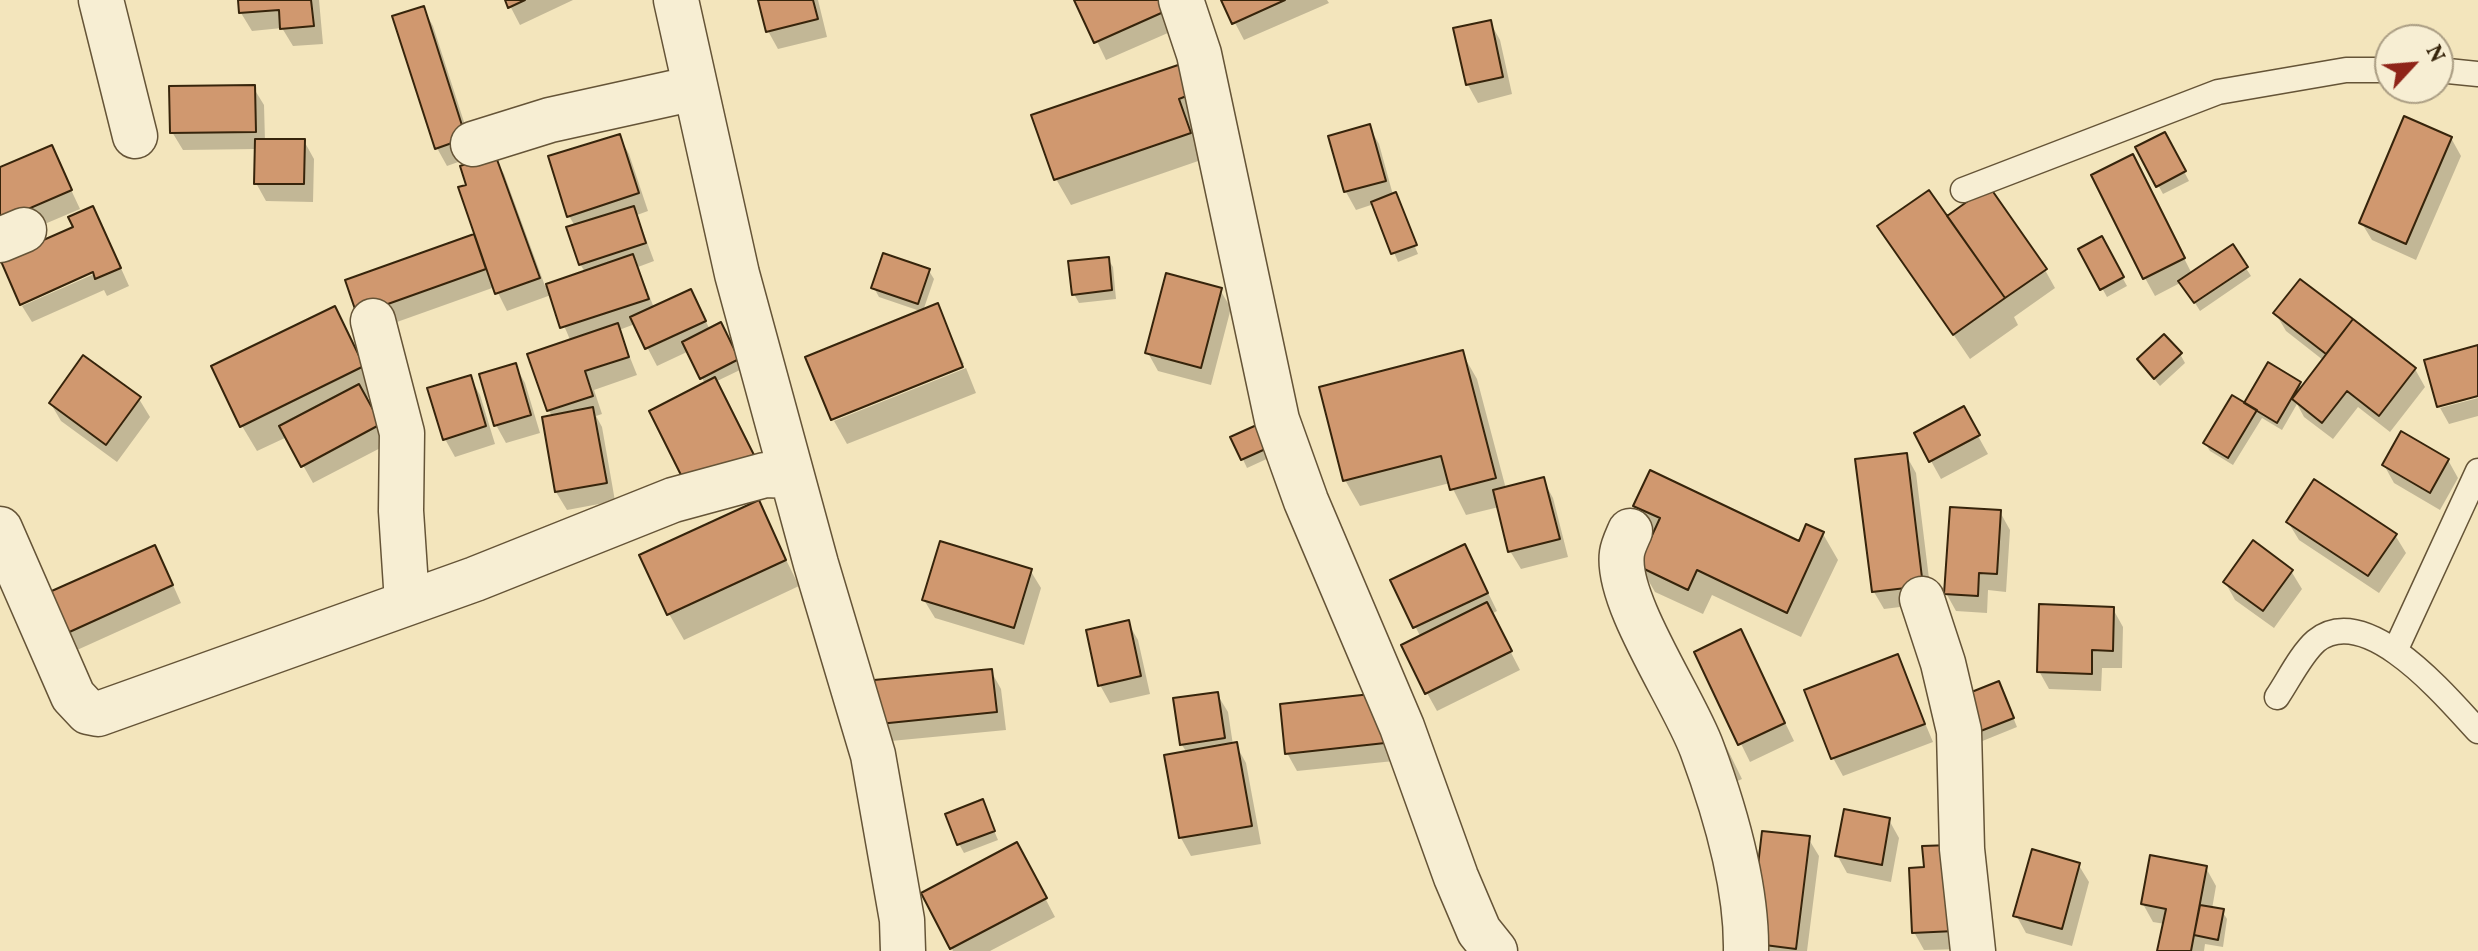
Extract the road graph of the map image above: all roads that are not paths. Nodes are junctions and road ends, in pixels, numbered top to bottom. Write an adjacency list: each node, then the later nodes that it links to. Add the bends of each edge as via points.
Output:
1 (101, 0): 8 (street)
2 (676, 0): 7 (street)
3 (1181, 0): 22 (street, via 1199,54 1277,420 1402,727 1456,877 1479,931)
4 (2374, 70): 10 (lane, via 2218,92)
5 (2454, 72): 6 (lane)
6 (2478, 74)
7 (695, 88): 9 (street, via 550,120); 13 (street)
8 (135, 136)
9 (473, 144)
10 (1963, 190)
11 (373, 321): 17 (street, via 402,433)
12 (2478, 471): 18 (lane)
13 (791, 476): 17 (street, via 765,475 712,486); 21 (street, via 873,755)
14 (0, 529): 17 (street, via 73,696 88,712 111,711)
15 (1630, 531): 23 (street, via 1621,551 1622,570 1657,660 1702,746 1729,837)
16 (1922, 599): 24 (street, via 1959,731 1962,849)
17 (407, 602)
18 (2395, 651): 19 (lane, via 2381,641 2333,633 2316,641); 20 (lane)
19 (2277, 697)
20 (2478, 731)
21 (903, 951)
22 (1495, 951)
23 (1746, 951)
24 (1973, 951)

